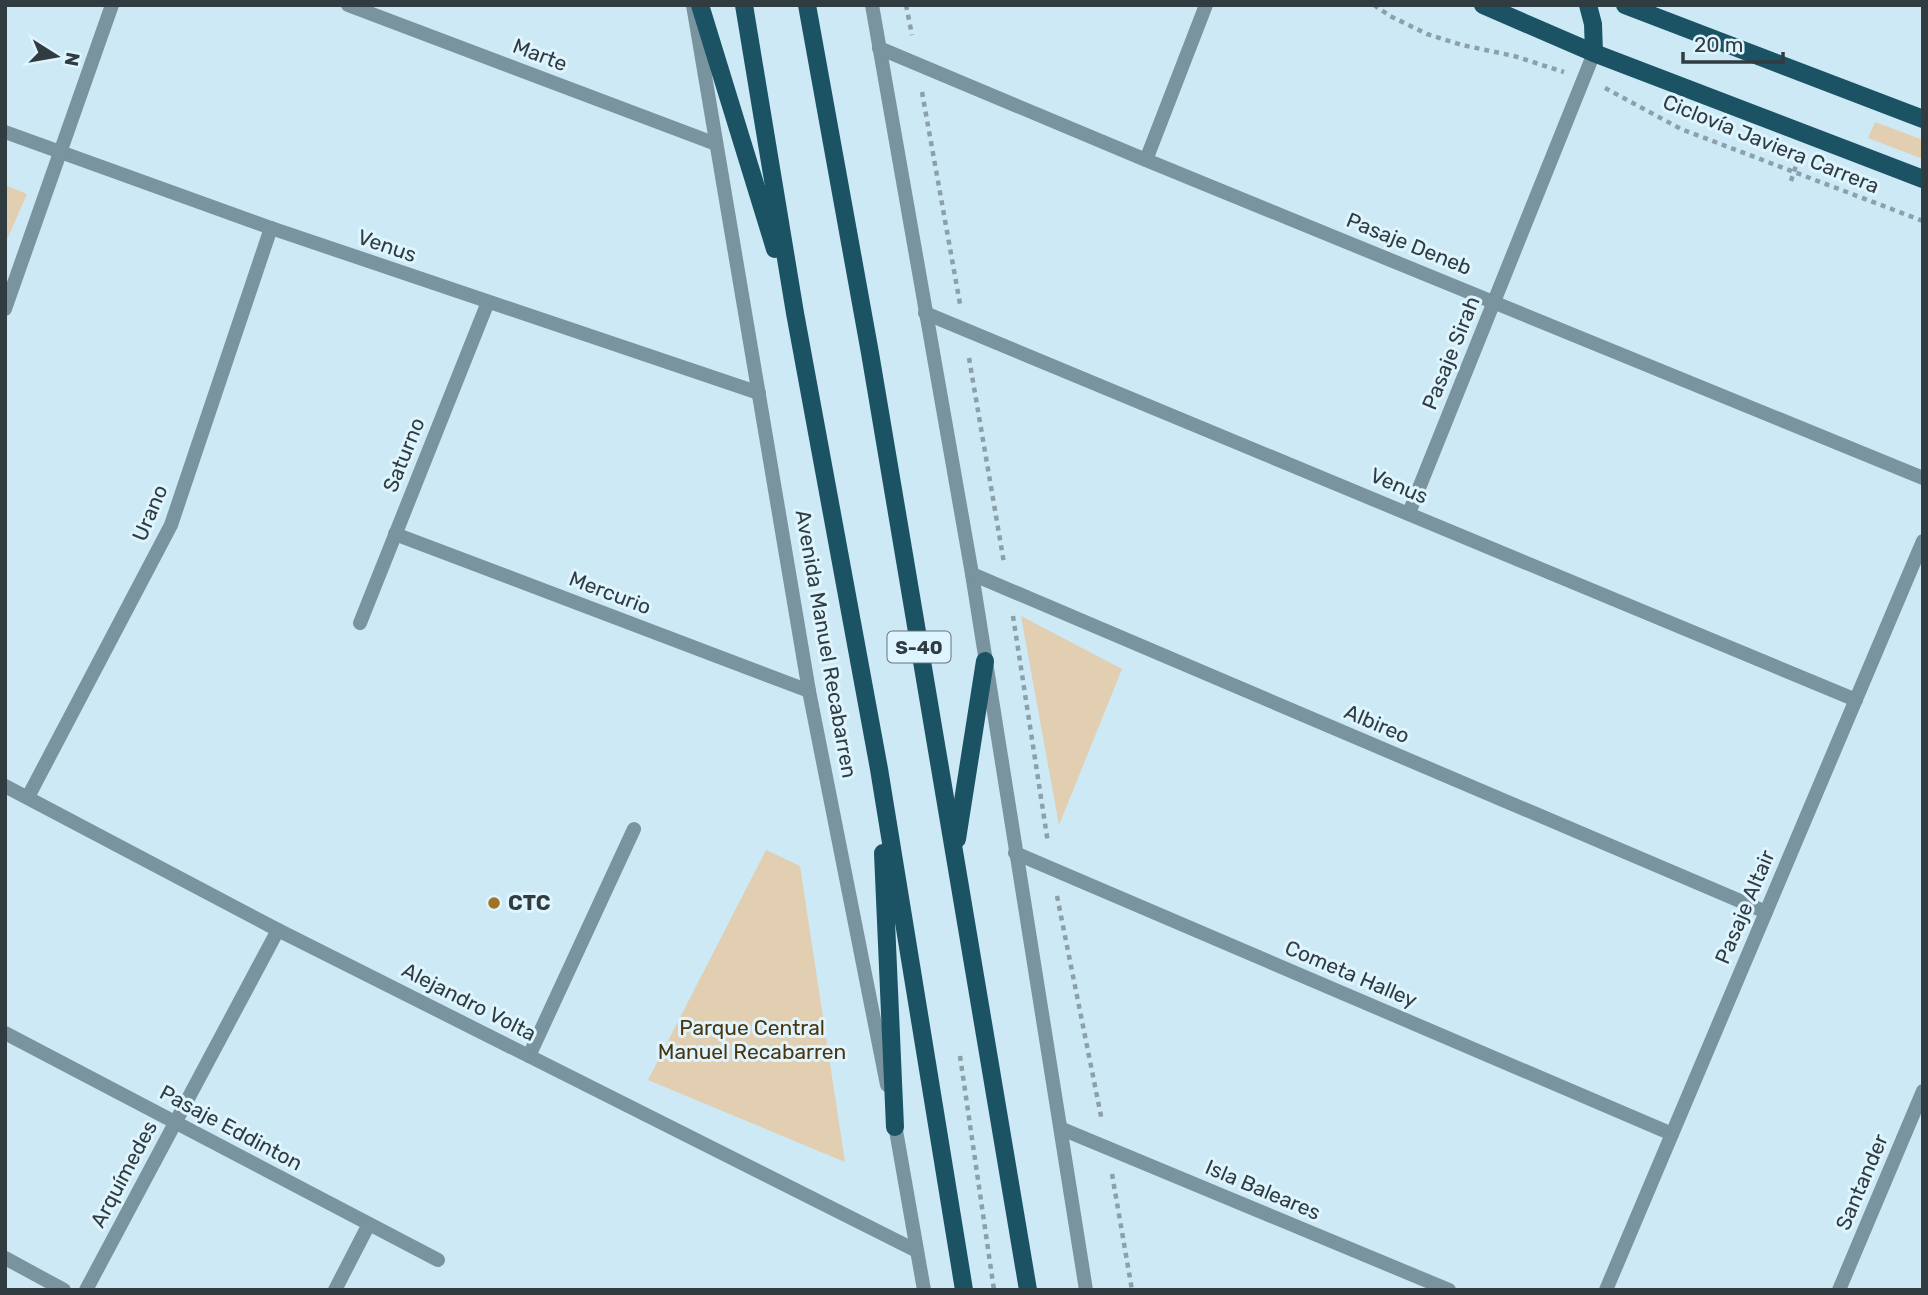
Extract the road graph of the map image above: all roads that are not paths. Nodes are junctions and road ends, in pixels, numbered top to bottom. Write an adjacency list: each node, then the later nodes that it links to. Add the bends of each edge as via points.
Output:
1 (111, 5): 17 (street)
2 (348, 5): 16 (street, Marte)
3 (693, 5): 16 (street, Avenida Manuel Recabarren)
4 (700, 5): 24 (main road)
5 (744, 5): 24 (main road, Avenida Manuel Recabarren / S-40)
6 (807, 5): 41 (main road, S-40)
7 (872, 5): 12 (street)
8 (1206, 5): 18 (street)
9 (1483, 5): 13 (main road)
10 (1588, 5): 13 (main road)
11 (1625, 5): 14 (main road)
12 (879, 48): 18 (street, Pasaje Deneb); 25 (street)
13 (1594, 53): 19 (main road); 21 (street, Pasaje Sirah)
14 (1923, 119)
15 (5, 132): 17 (street, Venus)
16 (716, 144): 26 (street, Avenida Manuel Recabarren)
17 (60, 152): 20 (street, Venus); 23 (street)
18 (1146, 160): 21 (street, Pasaje Deneb)
19 (1923, 178)
20 (271, 228): 22 (street, Venus); 38 (street, Urano, via 171,526)
21 (1494, 301): 27 (street, Pasaje Deneb); 28 (street, Pasaje Sirah)
22 (488, 302): 26 (street, Venus); 29 (street, Saturno)
23 (5, 309)
24 (795, 313): 36 (main road, Avenida Manuel Recabarren / S-40)
25 (925, 313): 28 (street, Venus); 31 (street)
26 (759, 393): 34 (street, Avenida Manuel Recabarren)
27 (1923, 478)
28 (1409, 513): 35 (street, Venus)
29 (395, 534): 32 (street, Saturno); 34 (street, Mercurio)
30 (1923, 541): 35 (street, Pasaje Altair)
31 (972, 574): 33 (street); 42 (street, Albireo)
32 (360, 623)
33 (985, 661): 40 (street); 41 (main road)
34 (809, 691): 48 (street, Avenida Manuel Recabarren)
35 (1856, 700): 42 (street, Pasaje Altair)
36 (879, 769): 48 (main road); 59 (main road, Avenida Manuel Recabarren / S-40)
37 (5, 786): 38 (street, Alejandro Volta)
38 (28, 797): 43 (street, Alejandro Volta)
39 (634, 829): 45 (street)
40 (1015, 853): 49 (street); 50 (street, Cometa Halley)
41 (954, 857): 60 (main road, S-40)
42 (1766, 912): 50 (street, Pasaje Altair)
43 (278, 930): 45 (street, Alejandro Volta); 47 (street, Arquímedes)
44 (5, 1033): 47 (street, Pasaje Eddinton)
45 (530, 1056): 52 (street, Alejandro Volta)
46 (1923, 1091): 64 (street, Santander)
47 (175, 1122): 51 (street, Pasaje Eddinton); 56 (street, Arquímedes)
48 (895, 1127): 52 (street, Avenida Manuel Recabarren)
49 (1062, 1129): 61 (street); 62 (street, Isla Baleares)
50 (1672, 1134): 63 (street, Pasaje Altair)
51 (369, 1224): 54 (street, Pasaje Eddinton); 57 (street)
52 (917, 1251): 58 (street, Avenida Manuel Recabarren)
53 (5, 1258): 55 (street)
54 (438, 1260)
55 (64, 1290)
56 (86, 1290)
57 (335, 1290)
58 (924, 1290)
59 (964, 1290)
60 (1028, 1290)
61 (1086, 1290)
62 (1449, 1290)
63 (1606, 1290)
64 (1839, 1290)

